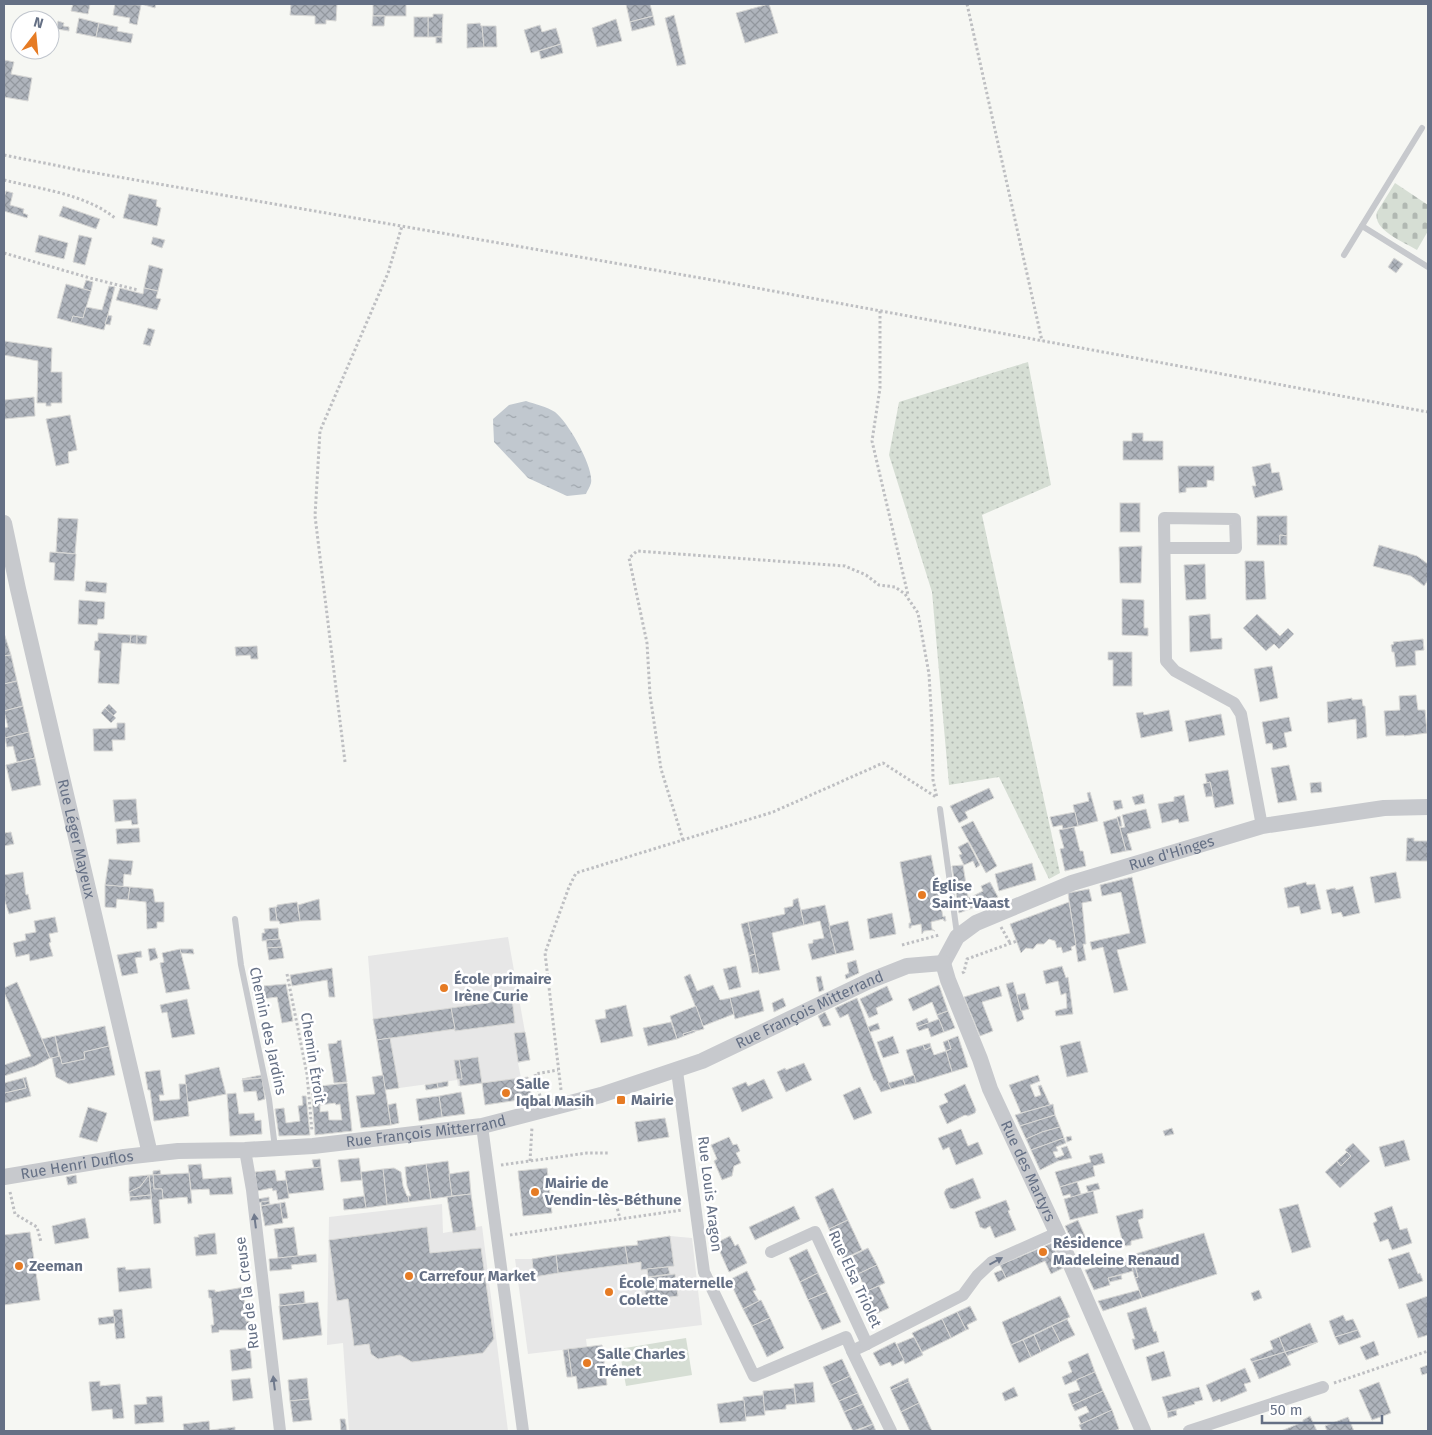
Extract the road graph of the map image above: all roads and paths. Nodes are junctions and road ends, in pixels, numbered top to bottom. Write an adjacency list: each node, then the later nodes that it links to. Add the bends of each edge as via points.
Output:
1 (967, 4): 13 (path)
2 (1422, 128): 7 (lane)
3 (4, 154): 6 (path)
4 (4, 180): 5 (path, via 80,199)
5 (115, 218)
6 (402, 226): 12 (path); 18 (path, via 388,273 320,431 315,516)
7 (1362, 226): 9 (lane); 10 (lane)
8 (4, 253): 11 (path)
9 (1344, 255)
10 (1428, 267)
11 (138, 290)
12 (880, 310): 13 (path); 17 (path, via 880,388 872,441)
13 (1042, 341): 14 (path)
14 (1428, 412)
15 (4, 523): 41 (street, Rue Léger Mayeux)
16 (1164, 548): 16 (street, via 1164,518 1236,519 1236,548); 22 (street, via 1166,661 1175,671 1234,703 1241,714)
17 (908, 598): 19 (path, via 918,613 929,674); 23 (path, via 895,586 880,585 845,566 637,551 629,558 647,643 650,695 661,769)
18 (345, 762)
19 (936, 798): 21 (path); 23 (path, via 883,763 773,812)
20 (1428, 807): 22 (street, Rue d'Hinges, via 1384,808)
21 (940, 809): 25 (lane)
22 (1262, 826): 26 (street, Rue d'Hinges, via 1072,883 976,923)
23 (683, 840): 32 (path, via 576,874 545,953)
24 (235, 919): 38 (lane, Chemin des Jardins, via 241,965 269,1099)
25 (955, 919): 26 (lane); 28 (path, via 938,936)
26 (958, 937): 29 (street, Rue d'Hinges)
27 (1016, 941): 31 (path, via 967,959 964,972)
28 (902, 946)
29 (942, 962): 31 (street, Rue des Martyrs); 33 (street, Rue François Mitterrand, via 907,966 869,981)
30 (287, 974): 37 (path, Chemin Étroit, via 306,1074)
31 (948, 980): 49 (street, Rue des Martyrs, via 990,1089)
32 (558, 1070): 34 (path); 35 (path, via 535,1074 541,1100 529,1102)
33 (677, 1071): 34 (street, Rue François Mitterrand); 47 (street, Rue Louis Aragon)
34 (563, 1104): 35 (street, Rue François Mitterrand)
35 (531, 1113): 36 (street, Rue François Mitterrand); 42 (path)
36 (482, 1126): 37 (street, Rue François Mitterrand); 43 (street)
37 (313, 1146): 38 (street, Rue François Mitterrand)
38 (275, 1149): 39 (street, Rue François Mitterrand)
39 (245, 1150): 41 (street, Rue François Mitterrand); 57 (street, Rue de la Creuse, one-way to 39)
40 (610, 1153): 42 (path)
41 (150, 1154): 44 (street, Rue Henri Duflos)
42 (530, 1161): 43 (path)
43 (488, 1168): 50 (street)
44 (4, 1177)
45 (11, 1198): 51 (path, via 14,1214 37,1227)
46 (615, 1199): 48 (path)
47 (695, 1208): 48 (path); 54 (street, Rue Louis Aragon, via 704,1272 754,1376 846,1338)
48 (620, 1219): 50 (path)
49 (1057, 1233): 53 (street, Rue Elsa Triolet, one-way to 49, via 963,1295 992,1262); 60 (street, Rue des Martyrs)
50 (497, 1237): 58 (street)
51 (41, 1242)
52 (771, 1252): 53 (street, Rue Elsa Triolet, via 815,1232)
53 (867, 1344): 54 (street)
54 (852, 1351): 59 (street)
55 (1428, 1351): 56 (path)
56 (1324, 1386): 61 (street)
57 (280, 1431)
58 (523, 1431)
59 (891, 1431)
60 (1143, 1431)
61 (1189, 1431)

